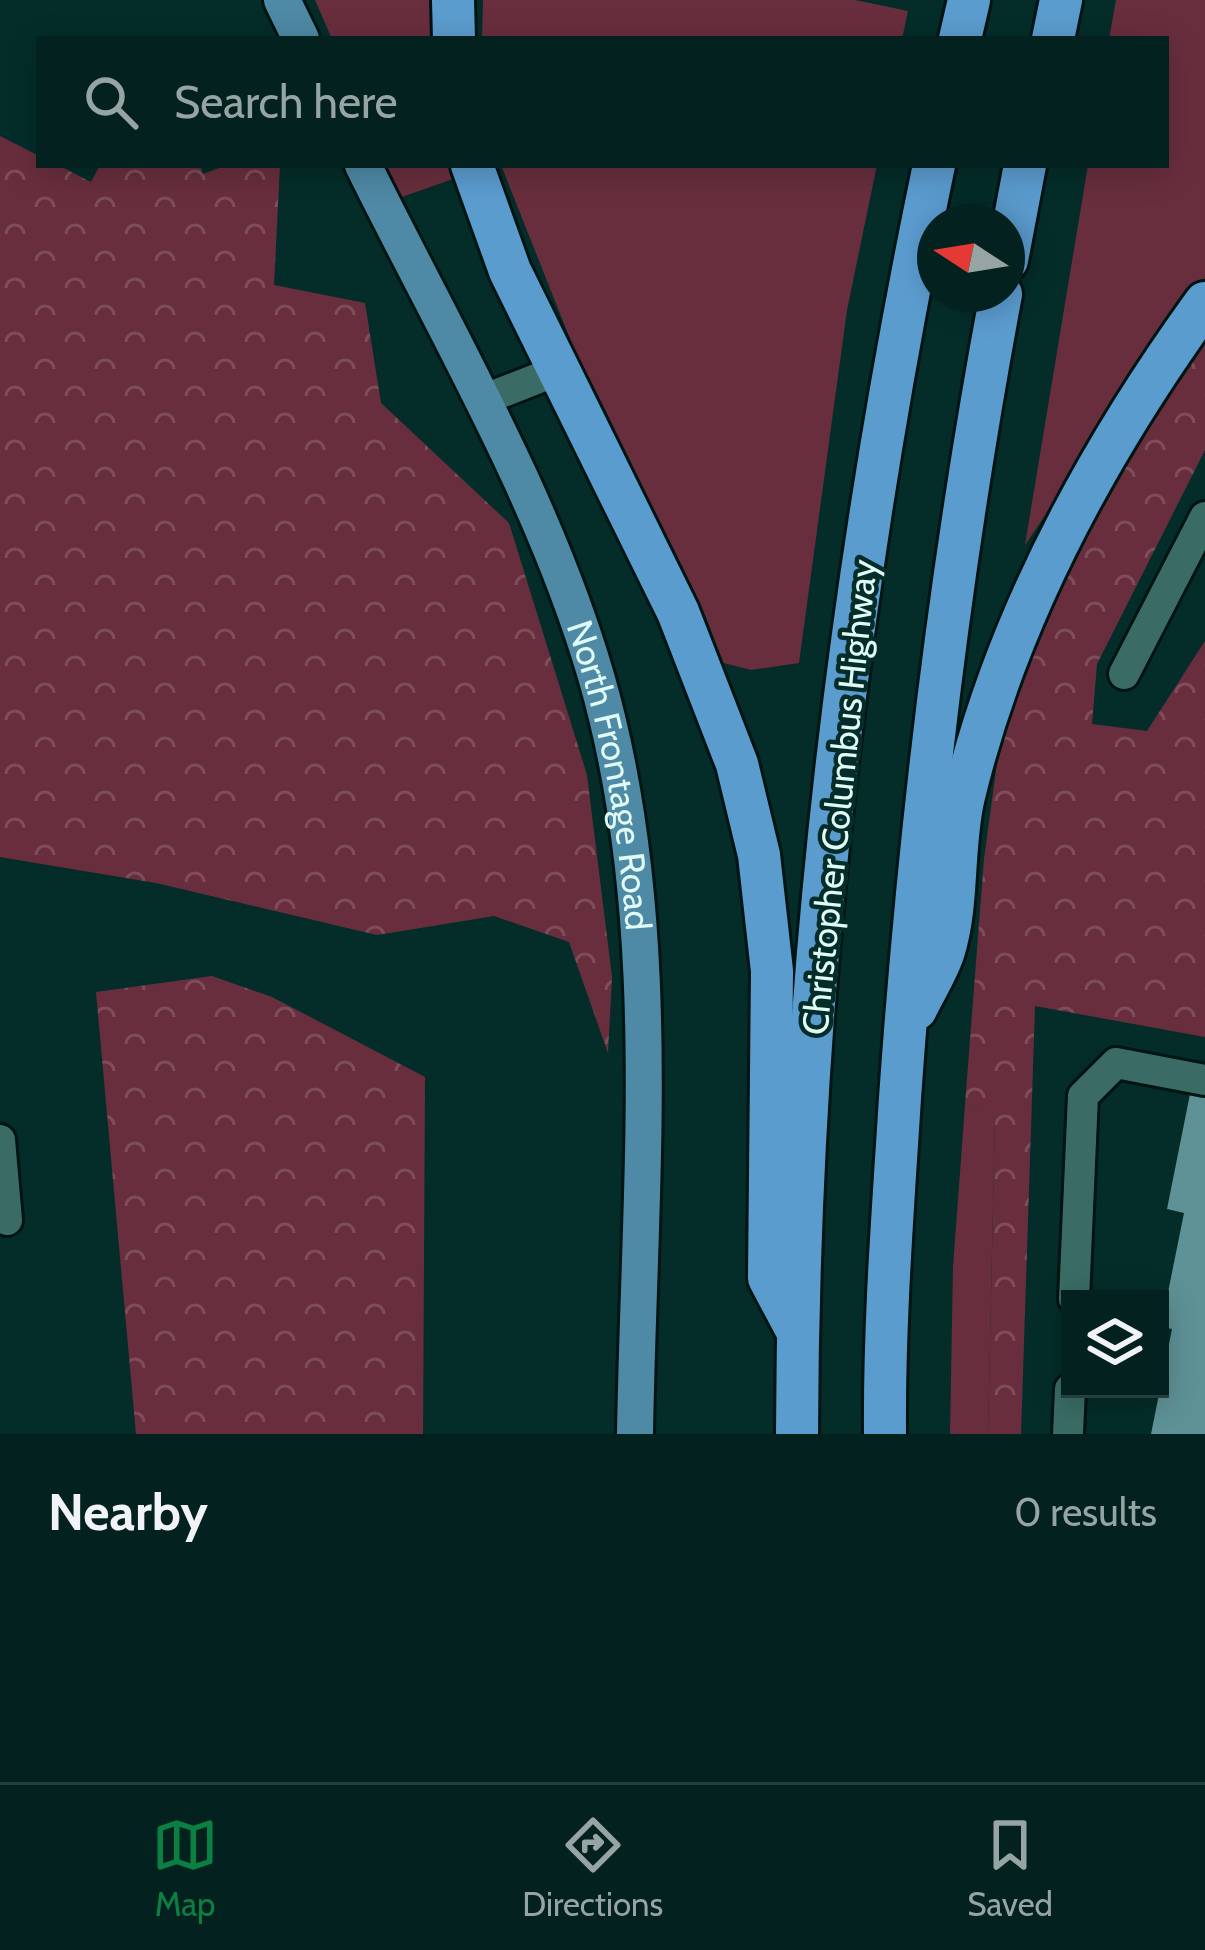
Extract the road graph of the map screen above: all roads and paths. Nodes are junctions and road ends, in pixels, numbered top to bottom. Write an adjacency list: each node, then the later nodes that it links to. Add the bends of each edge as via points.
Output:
1 (282, 0): 4 (main road)
2 (453, 0): 5 (highway)
3 (969, 0): 6 (highway)
4 (300, 36)
5 (454, 36)
6 (961, 36)
7 (364, 168): 15 (main road, North Frontage Road)
8 (473, 168): 14 (highway)
9 (933, 168): 23 (highway, Christopher Columbus Highway, via 904,307 849,673 815,988)
10 (1024, 168): 11 (highway)
11 (1018, 204)
12 (1205, 303): 18 (highway, via 1101,461 1024,619 964,796 945,950)
13 (997, 312): 18 (highway, via 945,645)
14 (559, 370): 15 (street); 23 (highway, via 678,612 737,764 759,855 772,970 770,1278)
15 (480, 401): 25 (main road, North Frontage Road, via 576,614 612,736 634,862 643,1039)
16 (1205, 517): 17 (street)
17 (1124, 674)
18 (905, 1034): 27 (highway)
19 (1205, 1080): 22 (street, via 1116,1063 1083,1096)
20 (0, 1139): 21 (street)
21 (7, 1220)
22 (1074, 1290)
23 (797, 1332): 26 (highway, Christopher Columbus Highway)
24 (1070, 1398): 28 (street)
25 (634, 1434)
26 (797, 1434)
27 (885, 1434)
28 (1068, 1434)

